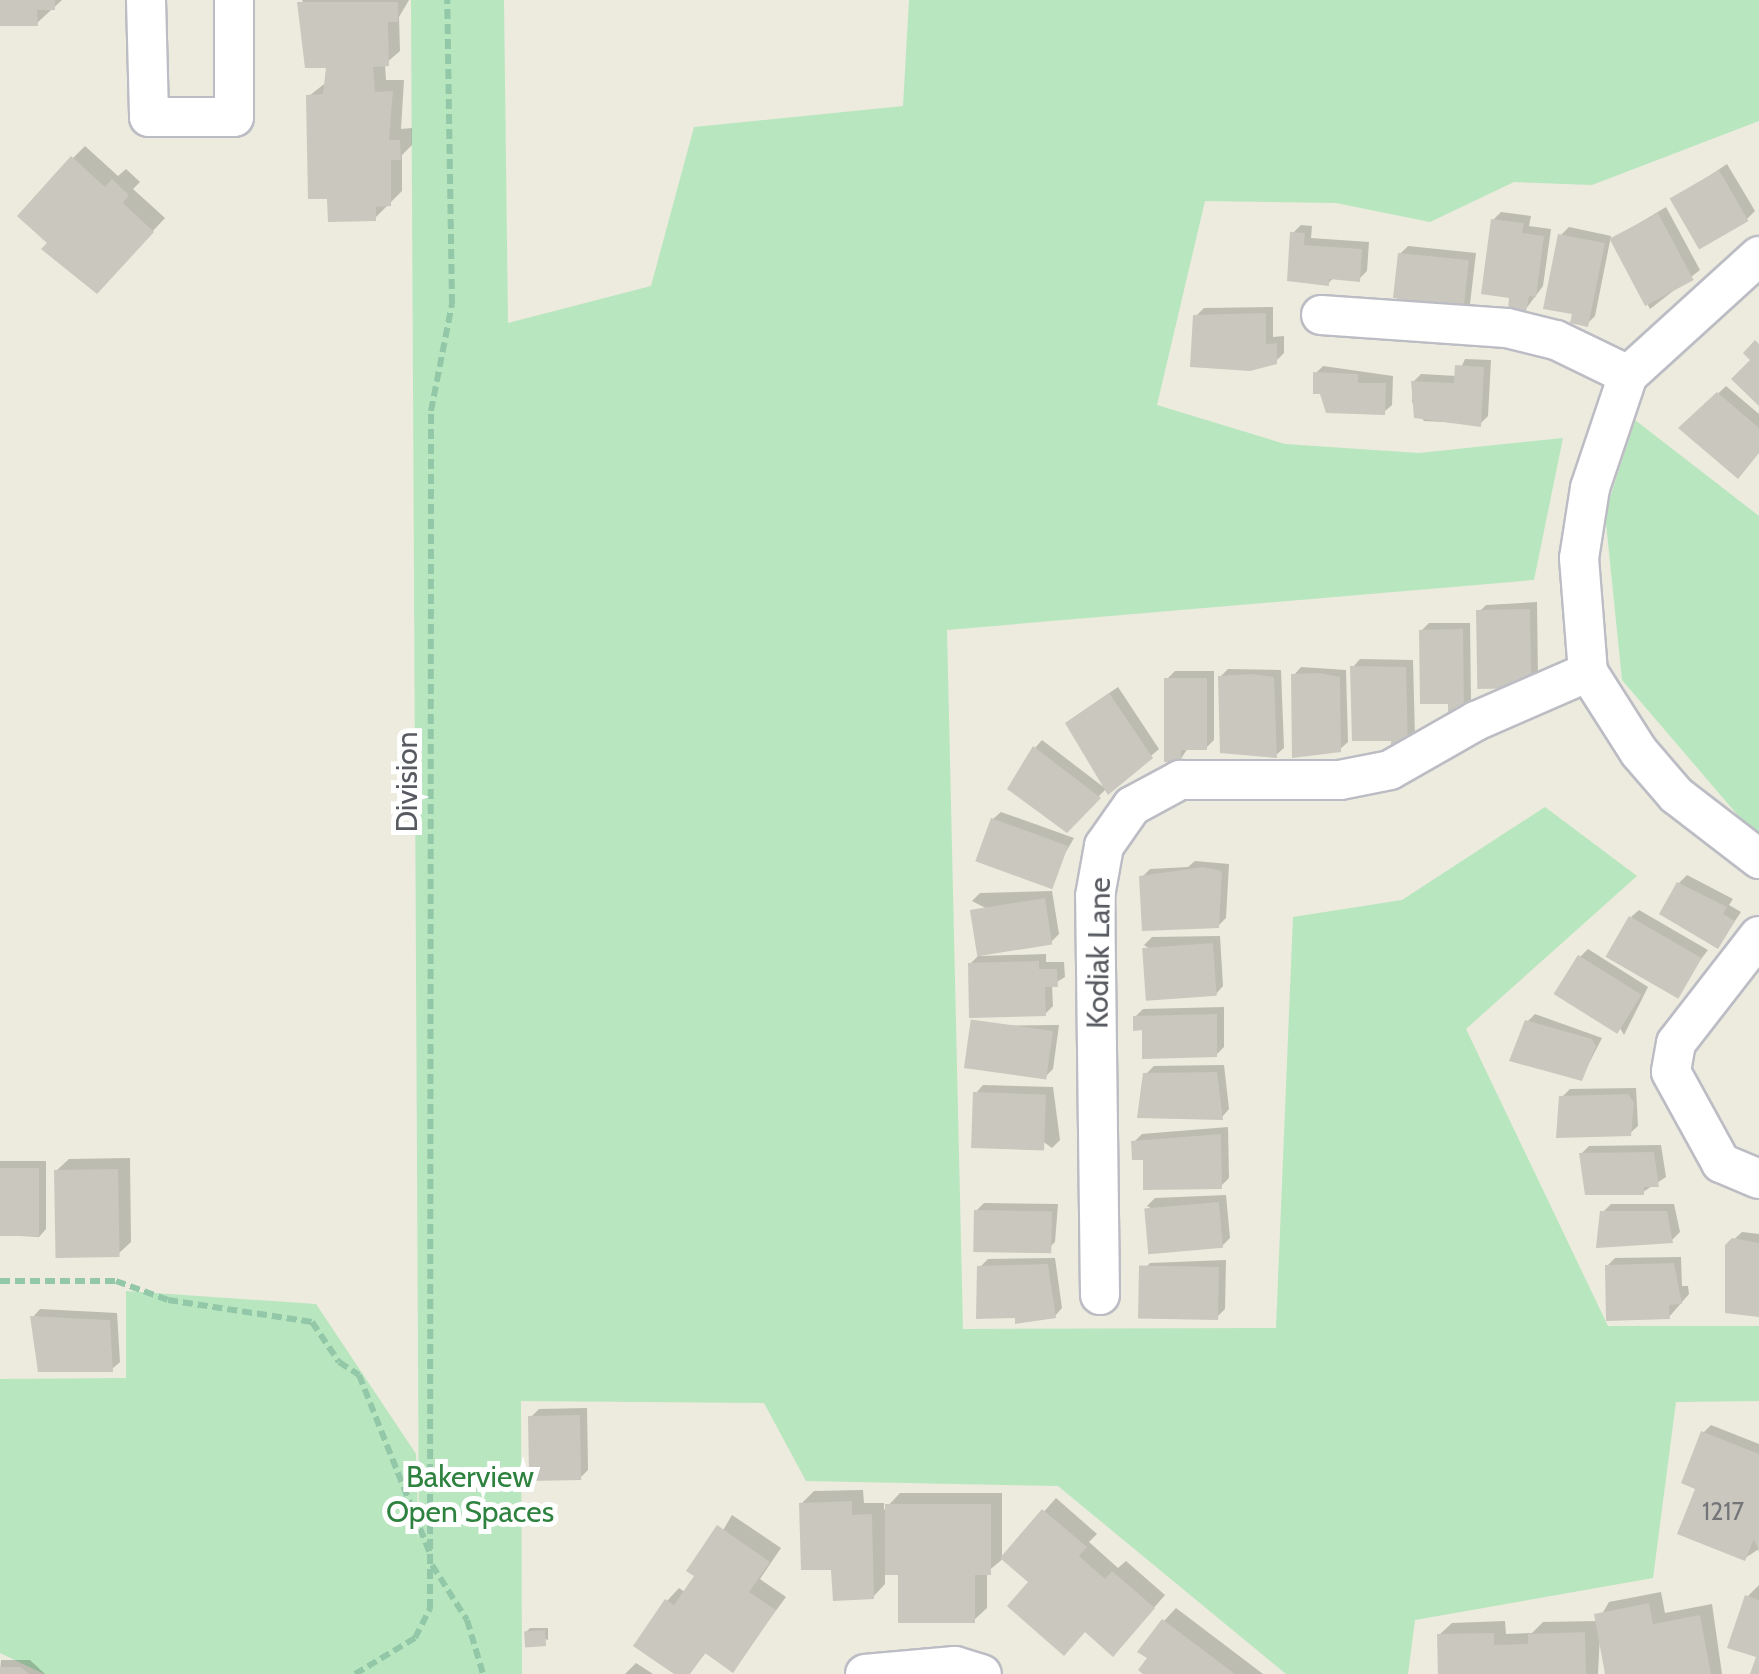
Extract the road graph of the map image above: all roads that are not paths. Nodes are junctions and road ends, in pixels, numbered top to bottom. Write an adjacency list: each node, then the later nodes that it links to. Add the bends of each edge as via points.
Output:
1 (146, 0): 2 (street, via 148,117 234,117)
2 (234, 0)
3 (1759, 256): 5 (street)
4 (1321, 315): 5 (street, via 1507,328 1556,340)
5 (1628, 375): 6 (street, via 1590,488 1579,558)
6 (1588, 672): 7 (street, via 1639,752 1676,795); 10 (street, Kodiak Lane, via 1476,721 1390,770 1340,780 1180,780 1132,806 1104,846 1095,896)
7 (1759, 859)
8 (1759, 936): 9 (street, via 1676,1044 1671,1072 1722,1163)
9 (1759, 1179)
10 (1100, 1296)
11 (865, 1674): 12 (street, via 955,1666)
12 (982, 1674)

